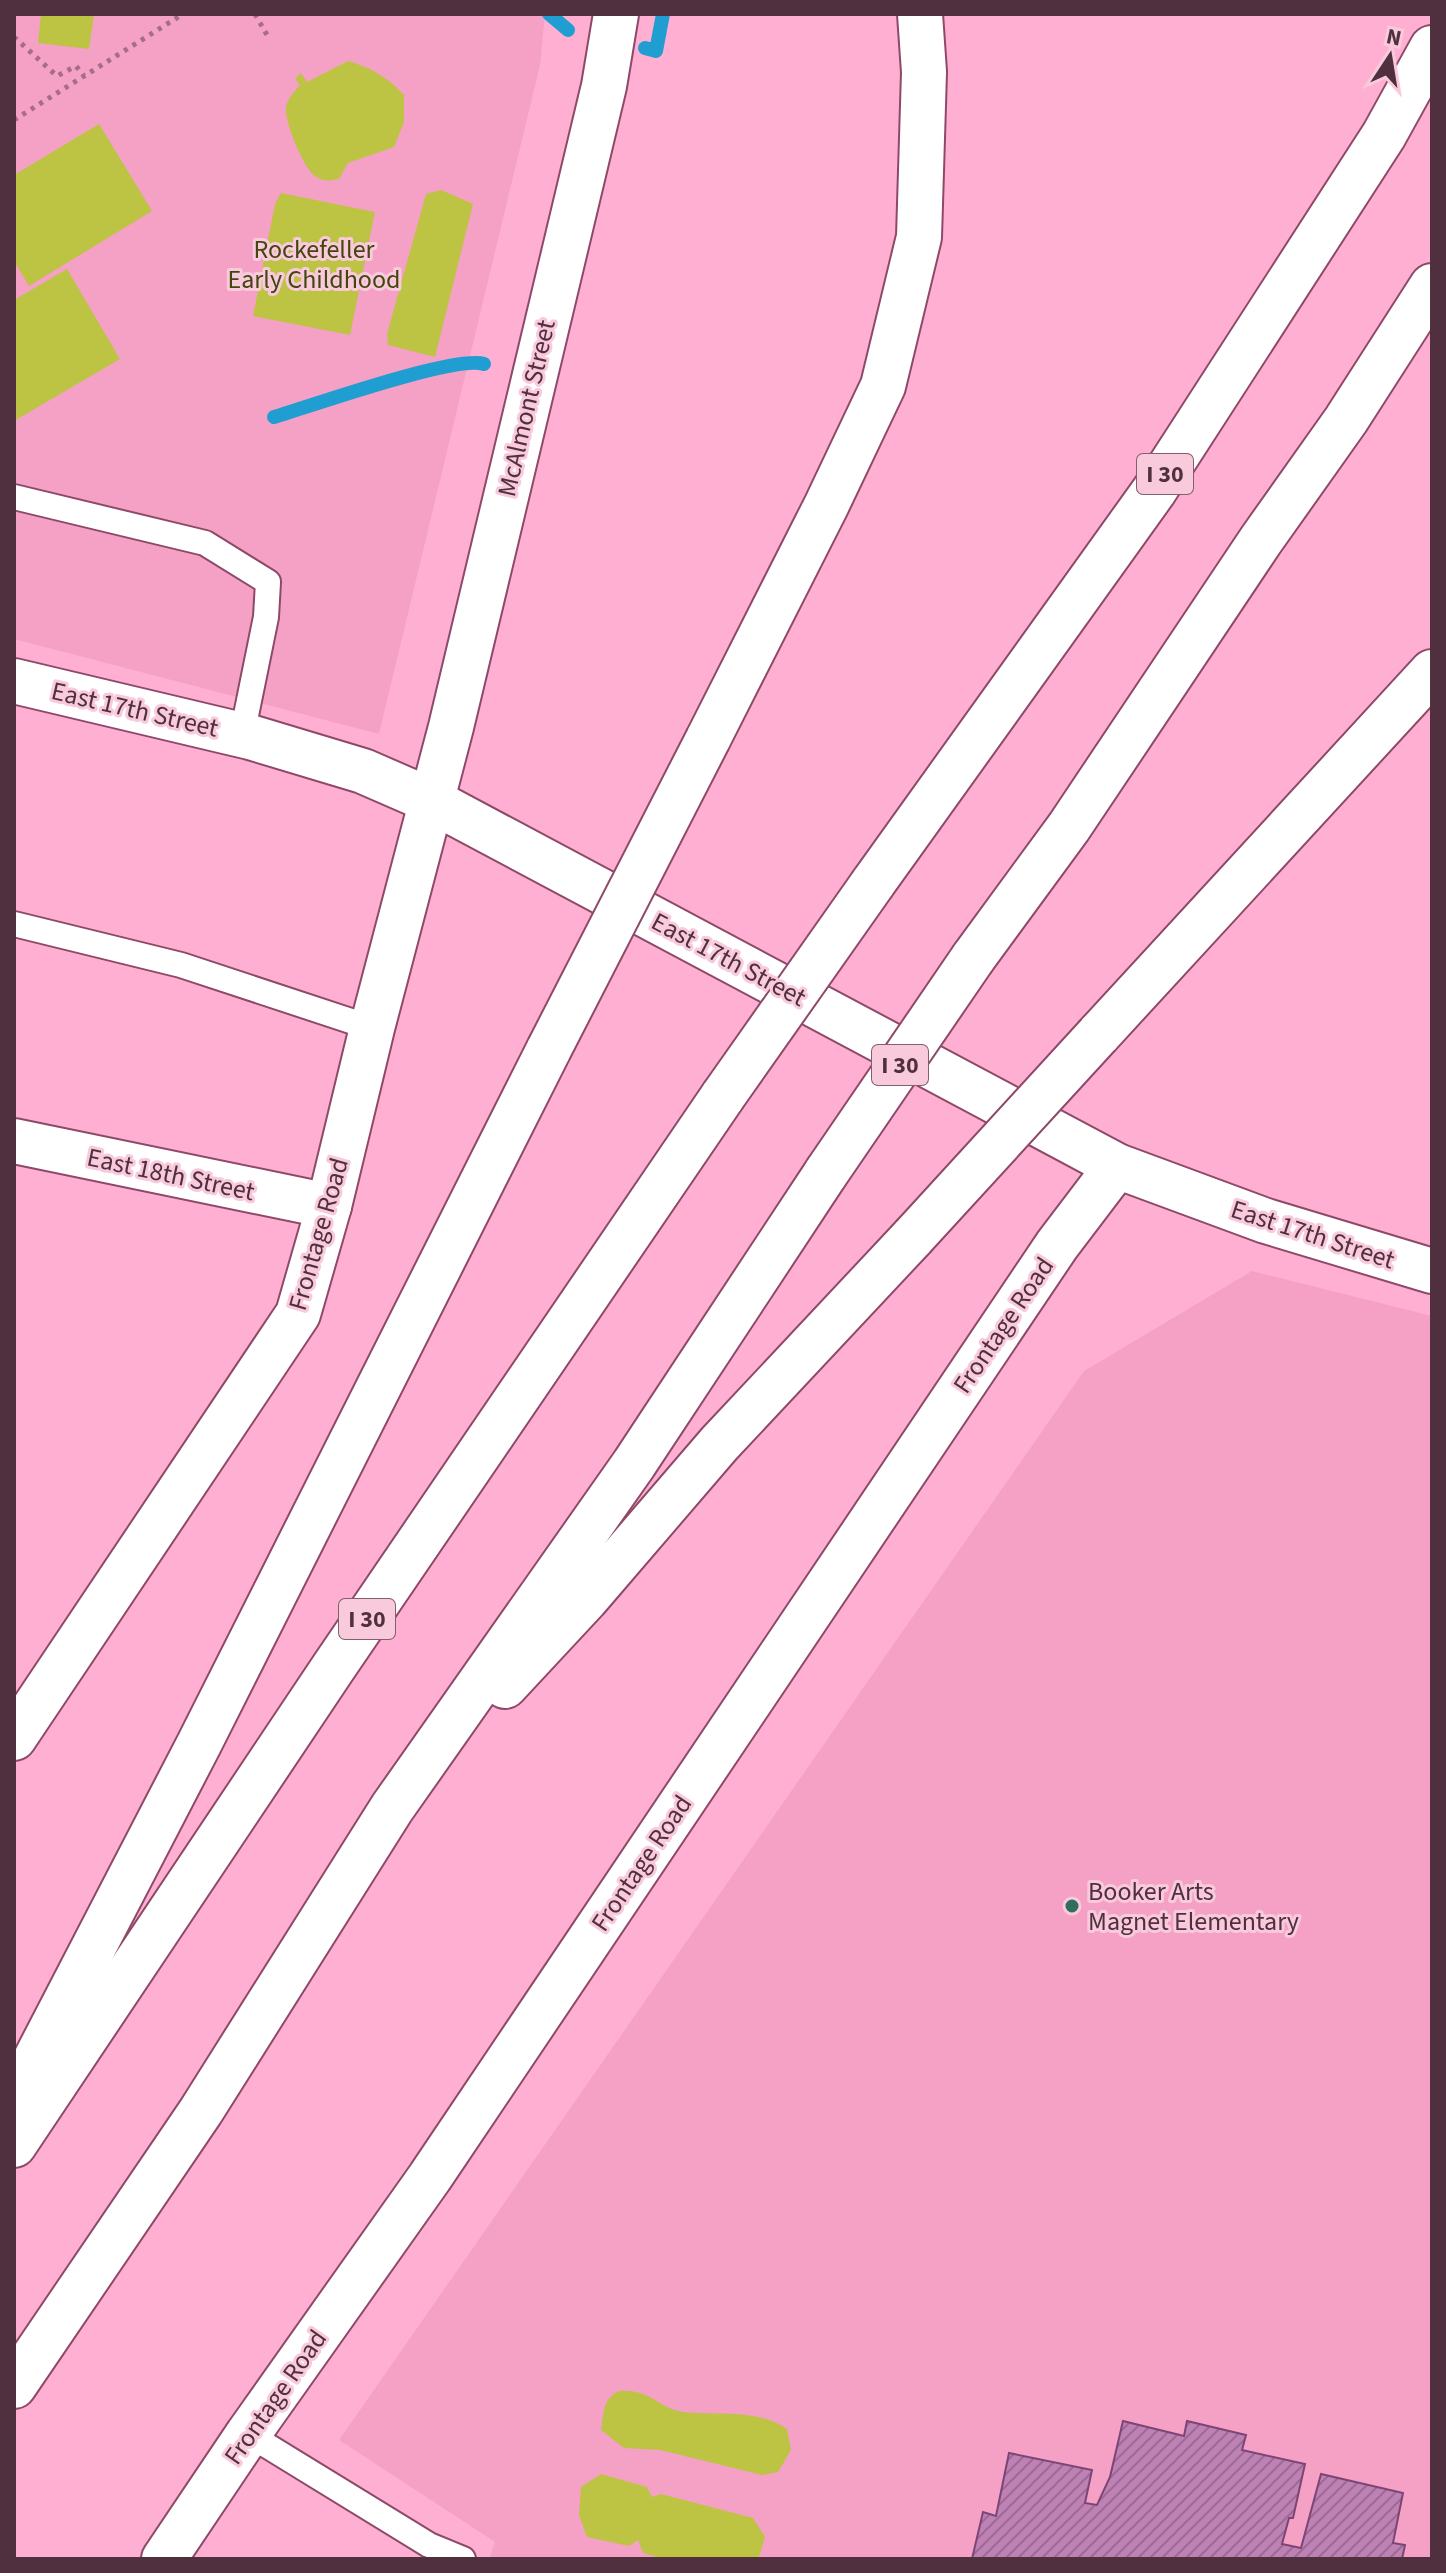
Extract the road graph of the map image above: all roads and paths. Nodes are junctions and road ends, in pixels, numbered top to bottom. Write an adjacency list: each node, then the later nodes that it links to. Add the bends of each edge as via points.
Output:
1 (183, 14): 8 (path)
2 (255, 14): 5 (path)
3 (616, 14): 15 (main road, McAlmont Street, via 604,86)
4 (920, 14): 24 (main road, bridge, via 924,72 919,237 883,386)
5 (267, 35)
6 (14, 37): 8 (path, via 57,76 76,66)
7 (1432, 48): 25 (main road, I 30, bridge, via 1384,135 1154,491 723,1096)
8 (84, 76): 9 (path)
9 (14, 120)
10 (1432, 286): 23 (main road, I 30, bridge, via 1069,827 973,958 650,1440)
11 (14, 497): 14 (lane, via 205,543 268,582)
12 (1432, 672): 23 (main road, bridge, via 719,1444 586,1599)
13 (14, 681): 14 (main road, East 17th Street)
14 (242, 735): 15 (main road, East 17th Street, via 363,771)
15 (432, 801): 17 (main road, Frontage Road); 19 (main road, East 17th Street)
16 (14, 924): 17 (lane, via 181,965)
17 (372, 1028): 20 (main road, Frontage Road)
18 (14, 1141): 20 (main road, East 18th Street)
19 (1117, 1166): 21 (main road, East 17th Street, via 1266,1221); 27 (main road, Frontage Road, via 1057,1245 430,2177)
20 (329, 1206): 22 (main road, Frontage Road, via 298,1314)
21 (1432, 1271)
22 (14, 1738)
23 (392, 1808): 26 (main road, I 30, via 201,2111)
24 (14, 2101)
25 (14, 2145)
26 (14, 2386)
27 (248, 2434): 28 (main road, Frontage Road); 29 (lane, via 429,2545)
28 (164, 2559)
29 (463, 2559)

